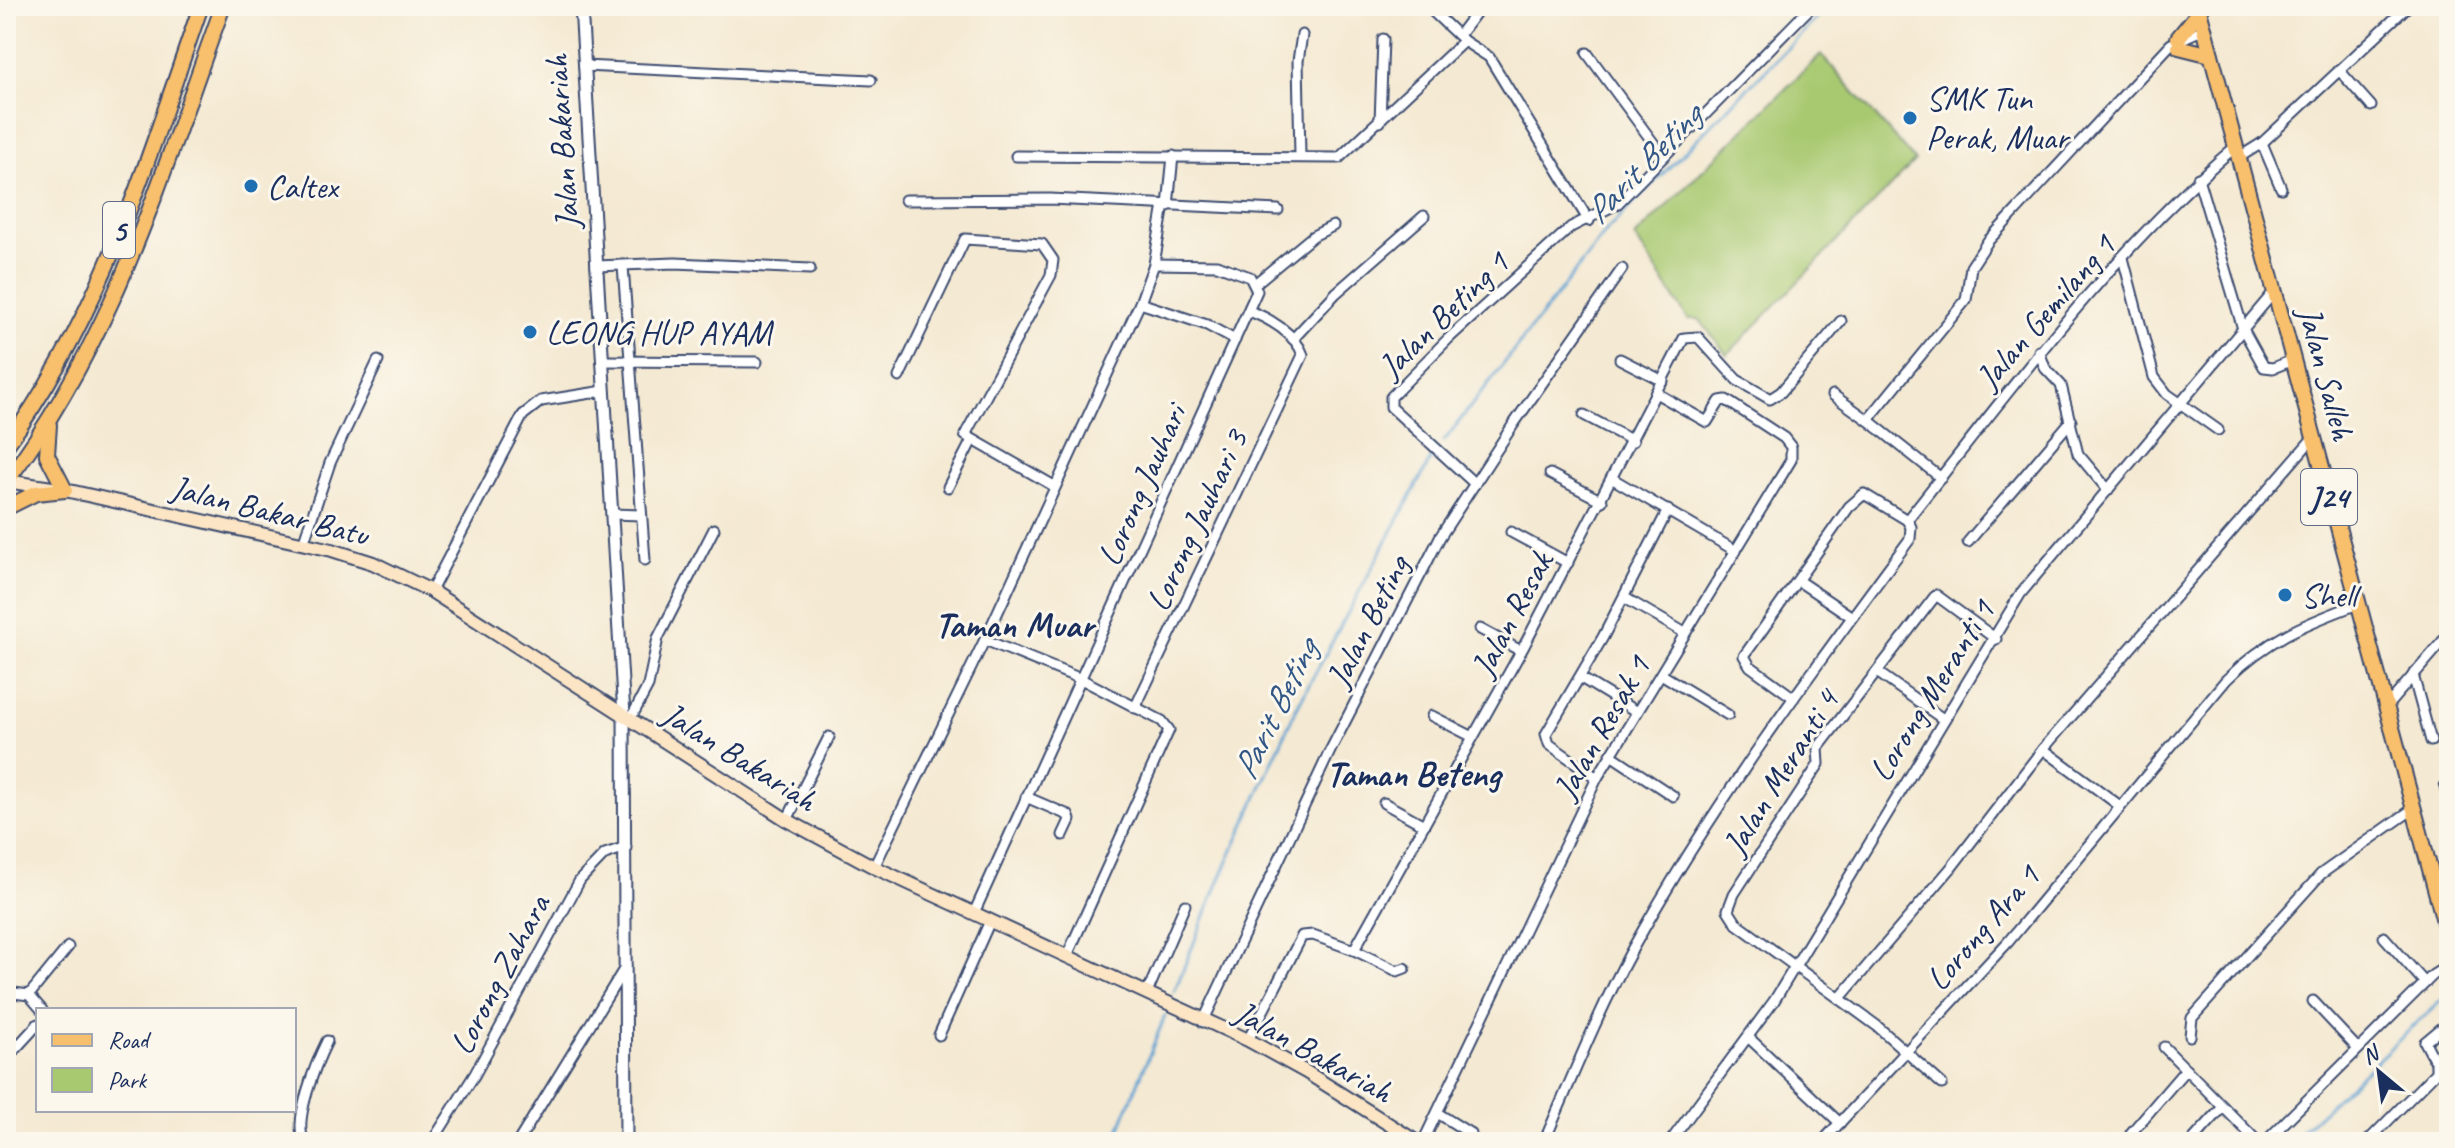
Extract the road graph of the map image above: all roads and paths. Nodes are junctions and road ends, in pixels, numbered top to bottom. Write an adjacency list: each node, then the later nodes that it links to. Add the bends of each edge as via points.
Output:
1 (201, 6): 70 (main road, 5, via 92,303 54,376)
2 (223, 6): 63 (main road, 5, via 122,283)
3 (581, 6): 16 (street, Jalan Bakariah)
4 (1427, 6): 11 (street)
5 (1481, 6): 11 (street)
6 (1812, 6): 26 (street)
7 (2408, 6): 17 (street, Jalan Gemilang 1)
8 (2199, 9): 9 (main road, Jalan Salleh / J24); 13 (main road)
9 (2205, 32): 13 (street); 15 (main road, Jalan Salleh / J24)
10 (1302, 35): 25 (street)
11 (1462, 38): 20 (street); 33 (street, via 1497,69)
12 (1383, 39): 20 (street)
13 (2175, 45): 15 (main road); 64 (street, via 1988,241 1971,267 1966,300)
14 (1587, 53): 26 (street)
15 (2211, 55): 22 (main road, Jalan Salleh / J24)
16 (584, 66): 18 (street); 37 (street, Jalan Bakariah)
17 (2339, 70): 19 (street); 21 (street, Jalan Gemilang 1)
18 (871, 80)
19 (2371, 106)
20 (1380, 122): 25 (street, via 1339,158)
21 (2262, 143): 22 (street, Jalan Gemilang 1); 28 (street)
22 (2237, 153): 27 (street, Jalan Gemilang 1); 42 (main road, Jalan Salleh / J24)
23 (1016, 156): 24 (street)
24 (1173, 156): 25 (street); 30 (street)
25 (1300, 156)
26 (1663, 156): 33 (street, via 1617,204)
27 (2198, 178): 35 (street, Jalan Gemilang 1); 46 (street)
28 (2281, 188)
29 (905, 200): 30 (street, via 1050,199)
30 (1166, 206): 31 (street); 36 (street)
31 (1278, 210)
32 (1424, 216): 47 (street, via 1336,293)
33 (1589, 221): 75 (street, Jalan Beting 1, via 1571,227 1390,399 1391,407)
34 (1333, 226): 41 (street)
35 (2123, 258): 49 (street, Jalan Gemilang 1); 61 (street, via 2154,377)
36 (1154, 264): 41 (street, via 1217,265); 43 (street)
37 (596, 266): 38 (street); 53 (street, Jalan Bakariah)
38 (623, 266): 39 (street); 55 (street)
39 (810, 269)
40 (1622, 269): 75 (street, Jalan Beting)
41 (1256, 283): 44 (street, Lorong Jauhari)
42 (2274, 292): 46 (street, Lorong Meranti 1); 51 (main road, Jalan Salleh / J24)
43 (1140, 303): 48 (street); 76 (street)
44 (1249, 311): 47 (street); 48 (street, Lorong Jauhari)
45 (1841, 321): 57 (street, Jalan Resak, via 1776,397 1765,398 1737,380 1692,335 1684,338)
46 (2243, 329): 51 (street, via 2264,367); 61 (street, Lorong Meranti 1)
47 (1293, 339): 111 (street, Lorong Jauhari 3, via 1303,355)
48 (1235, 340): 108 (street, Lorong Jauhari)
49 (2039, 351): 65 (street, via 2045,368 2059,382); 72 (street, Jalan Gemilang 1)
50 (1620, 359): 57 (street)
51 (2293, 360): 68 (main road, Jalan Salleh / J24)
52 (378, 361): 89 (street, via 330,463)
53 (602, 361): 55 (street); 58 (street, Jalan Bakariah)
54 (757, 362): 55 (street)
55 (630, 363): 84 (street)
56 (899, 377): 67 (street, via 965,239 1042,244 1054,267)
57 (1663, 381): 59 (street, Jalan Resak)
58 (604, 391): 83 (street, Jalan Bakariah); 94 (street, via 541,401 523,415)
59 (1656, 393): 69 (street, Jalan Resak); 90 (street, Jalan Resak 1, via 1707,422 1726,400 1791,447 1791,460)
60 (1833, 395): 64 (street)
61 (2180, 404): 66 (street); 79 (street, Lorong Meranti 1)
62 (1584, 415): 69 (street)
63 (50, 420): 74 (main road, 5); 78 (main road, via 47,455)
64 (1868, 420): 72 (street)
65 (2071, 421): 79 (street, via 2078,454); 88 (street)
66 (2218, 430)
67 (969, 438): 76 (street); 77 (street)
68 (2313, 438): 96 (main road, Jalan Salleh / J24); 120 (street)
69 (1633, 441): 73 (street, Jalan Resak)
70 (7, 444)
71 (1550, 474): 80 (street)
72 (1941, 478): 85 (street, Jalan Gemilang 1)
73 (1613, 479): 80 (street, Jalan Resak); 82 (street)
74 (6, 481): 78 (main road, Jalan Bakar Batu)
75 (1475, 484): 155 (street, Jalan Beting, via 1440,537 1386,641)
76 (1054, 486): 102 (street)
77 (948, 487)
78 (65, 490): 81 (main road, via 36,493); 89 (main road, Jalan Bakar Batu)
79 (2108, 490): 101 (street, Lorong Meranti 1, via 2021,593)
80 (1602, 501): 92 (street, Jalan Resak)
81 (6, 508)
82 (1668, 510): 90 (street); 95 (street)
83 (612, 514): 84 (street); 115 (street, Jalan Bakariah)
84 (641, 515): 91 (street)
85 (1907, 520): 93 (street, via 1864,494 1858,496); 97 (street, via 1910,539)
86 (714, 529): 115 (street, via 658,638 648,686)
87 (1511, 532): 92 (street)
88 (1968, 542)
89 (303, 544): 94 (main road, Jalan Bakar Batu, via 361,558)
90 (1736, 551): 99 (street, Jalan Resak 1)
91 (645, 560)
92 (1568, 563): 103 (street, Jalan Resak)
93 (1800, 582): 97 (street); 109 (street, via 1744,656)
94 (431, 591): 115 (main road, Jalan Bakar Batu)
95 (1625, 598): 99 (street); 107 (street)
96 (2358, 604): 110 (main road, Jalan Salleh / J24); 128 (street, Lorong Ara 1, via 2255,651)
97 (1852, 617): 109 (street)
98 (1480, 629): 103 (street)
99 (1685, 633): 105 (street, Jalan Resak 1)
100 (2449, 634): 106 (street)
101 (1996, 639): 104 (street, Jalan Meranti 4, via 1936,595); 116 (street, Lorong Meranti 1)
102 (985, 640): 108 (street); 134 (street)
103 (1521, 651): 118 (street, Jalan Resak)
104 (1877, 672): 116 (street); 146 (street, Jalan Meranti 4, via 1818,748 1819,764 1729,902 1737,924)
105 (1661, 674): 112 (street, Jalan Resak 1); 113 (street)
106 (2413, 675): 110 (street); 119 (street)
107 (1581, 678): 112 (street); 122 (street, via 1545,739)
108 (1081, 679): 111 (street); 125 (street, Lorong Jauhari)
109 (1794, 698): 179 (street, via 1704,829 1632,950)
110 (2386, 707): 129 (main road, Jalan Salleh / J24)
111 (1135, 708): 143 (street, via 1166,724 1169,734)
112 (1637, 712): 121 (street, Jalan Resak 1)
113 (1728, 715)
114 (1432, 716): 118 (street)
115 (627, 718): 130 (main road, Jalan Bakariah); 133 (street)
116 (1943, 719): 146 (street, Lorong Meranti 1)
117 (829, 737): 130 (street)
118 (1473, 737): 131 (street, Jalan Resak)
119 (2431, 741)
120 (2043, 749): 128 (street); 152 (street)
121 (1611, 755): 122 (street, Jalan Resak 1); 124 (street)
122 (1597, 778): 170 (street, Jalan Resak 1)
123 (2445, 786): 126 (street)
124 (1673, 796)
125 (1026, 797): 132 (street, via 1068,815); 136 (street, Lorong Jauhari)
126 (2449, 802)
127 (1384, 803): 131 (street)
128 (2120, 806): 165 (street, Lorong Ara 1, via 2008,942)
129 (2413, 809): 137 (main road, Jalan Salleh / J24); 159 (street, via 2321,874 2192,1018)
130 (787, 820): 134 (main road, Jalan Bakariah)
131 (1424, 825): 142 (street, Jalan Resak)
132 (1063, 835)
133 (626, 847): 145 (street); 174 (street, Lorong Zahara, via 605,854 580,880)
134 (874, 867): 136 (main road, Jalan Bakariah)
135 (1185, 905): 150 (street)
136 (974, 913): 138 (main road, Jalan Bakariah)
137 (2446, 915): 140 (main road, Jalan Salleh / J24)
138 (990, 921): 143 (main road, Jalan Bakariah); 158 (street)
139 (2384, 937): 148 (street)
140 (2449, 940)
141 (68, 947): 151 (street)
142 (1354, 950): 147 (street, via 1397,971); 161 (street, via 1302,936)
143 (1067, 956): 150 (main road, Jalan Bakariah)
144 (2449, 965): 148 (street)
145 (626, 966): 175 (street); 176 (street)
146 (1794, 967): 152 (street); 160 (street, Lorong Meranti 1)
147 (1405, 968)
148 (2425, 983): 164 (street)
149 (6, 992): 151 (street)
150 (1147, 993): 155 (main road, Jalan Bakariah)
151 (29, 995): 154 (street)
152 (1840, 998): 165 (street)
153 (2313, 1001): 164 (street)
154 (40, 1008)
155 (1203, 1022): 161 (main road, Jalan Bakariah)
156 (2449, 1022): 186 (street, via 2425,1042 2436,1072)
157 (36, 1026): 166 (street)
158 (939, 1035)
159 (2190, 1036)
160 (1748, 1037): 171 (street); 180 (street, Lorong Meranti 1)
161 (1248, 1040): 177 (main road, Jalan Bakariah)
162 (327, 1041): 173 (street, via 314,1068 299,1130)
163 (2164, 1047): 167 (street)
164 (2357, 1048): 185 (street)
165 (1907, 1051): 168 (street); 171 (street, Lorong Ara 1)
166 (6, 1059)
167 (2186, 1069): 169 (street); 182 (street, via 2131,1133)
168 (1942, 1084)
169 (2223, 1107): 183 (street); 184 (street)
170 (1439, 1114): 172 (street); 178 (street, Jalan Resak 1)
171 (1840, 1123): 181 (street, Lorong Ara 1)
172 (1471, 1134)
173 (305, 1142)
174 (432, 1142)
175 (518, 1142)
176 (626, 1142)
177 (1417, 1142)
178 (1423, 1142)
179 (1544, 1142)
180 (1670, 1142)
181 (1822, 1142)
182 (2134, 1142)
183 (2191, 1142)
184 (2258, 1142)
185 (2265, 1142)
186 (2367, 1142)

